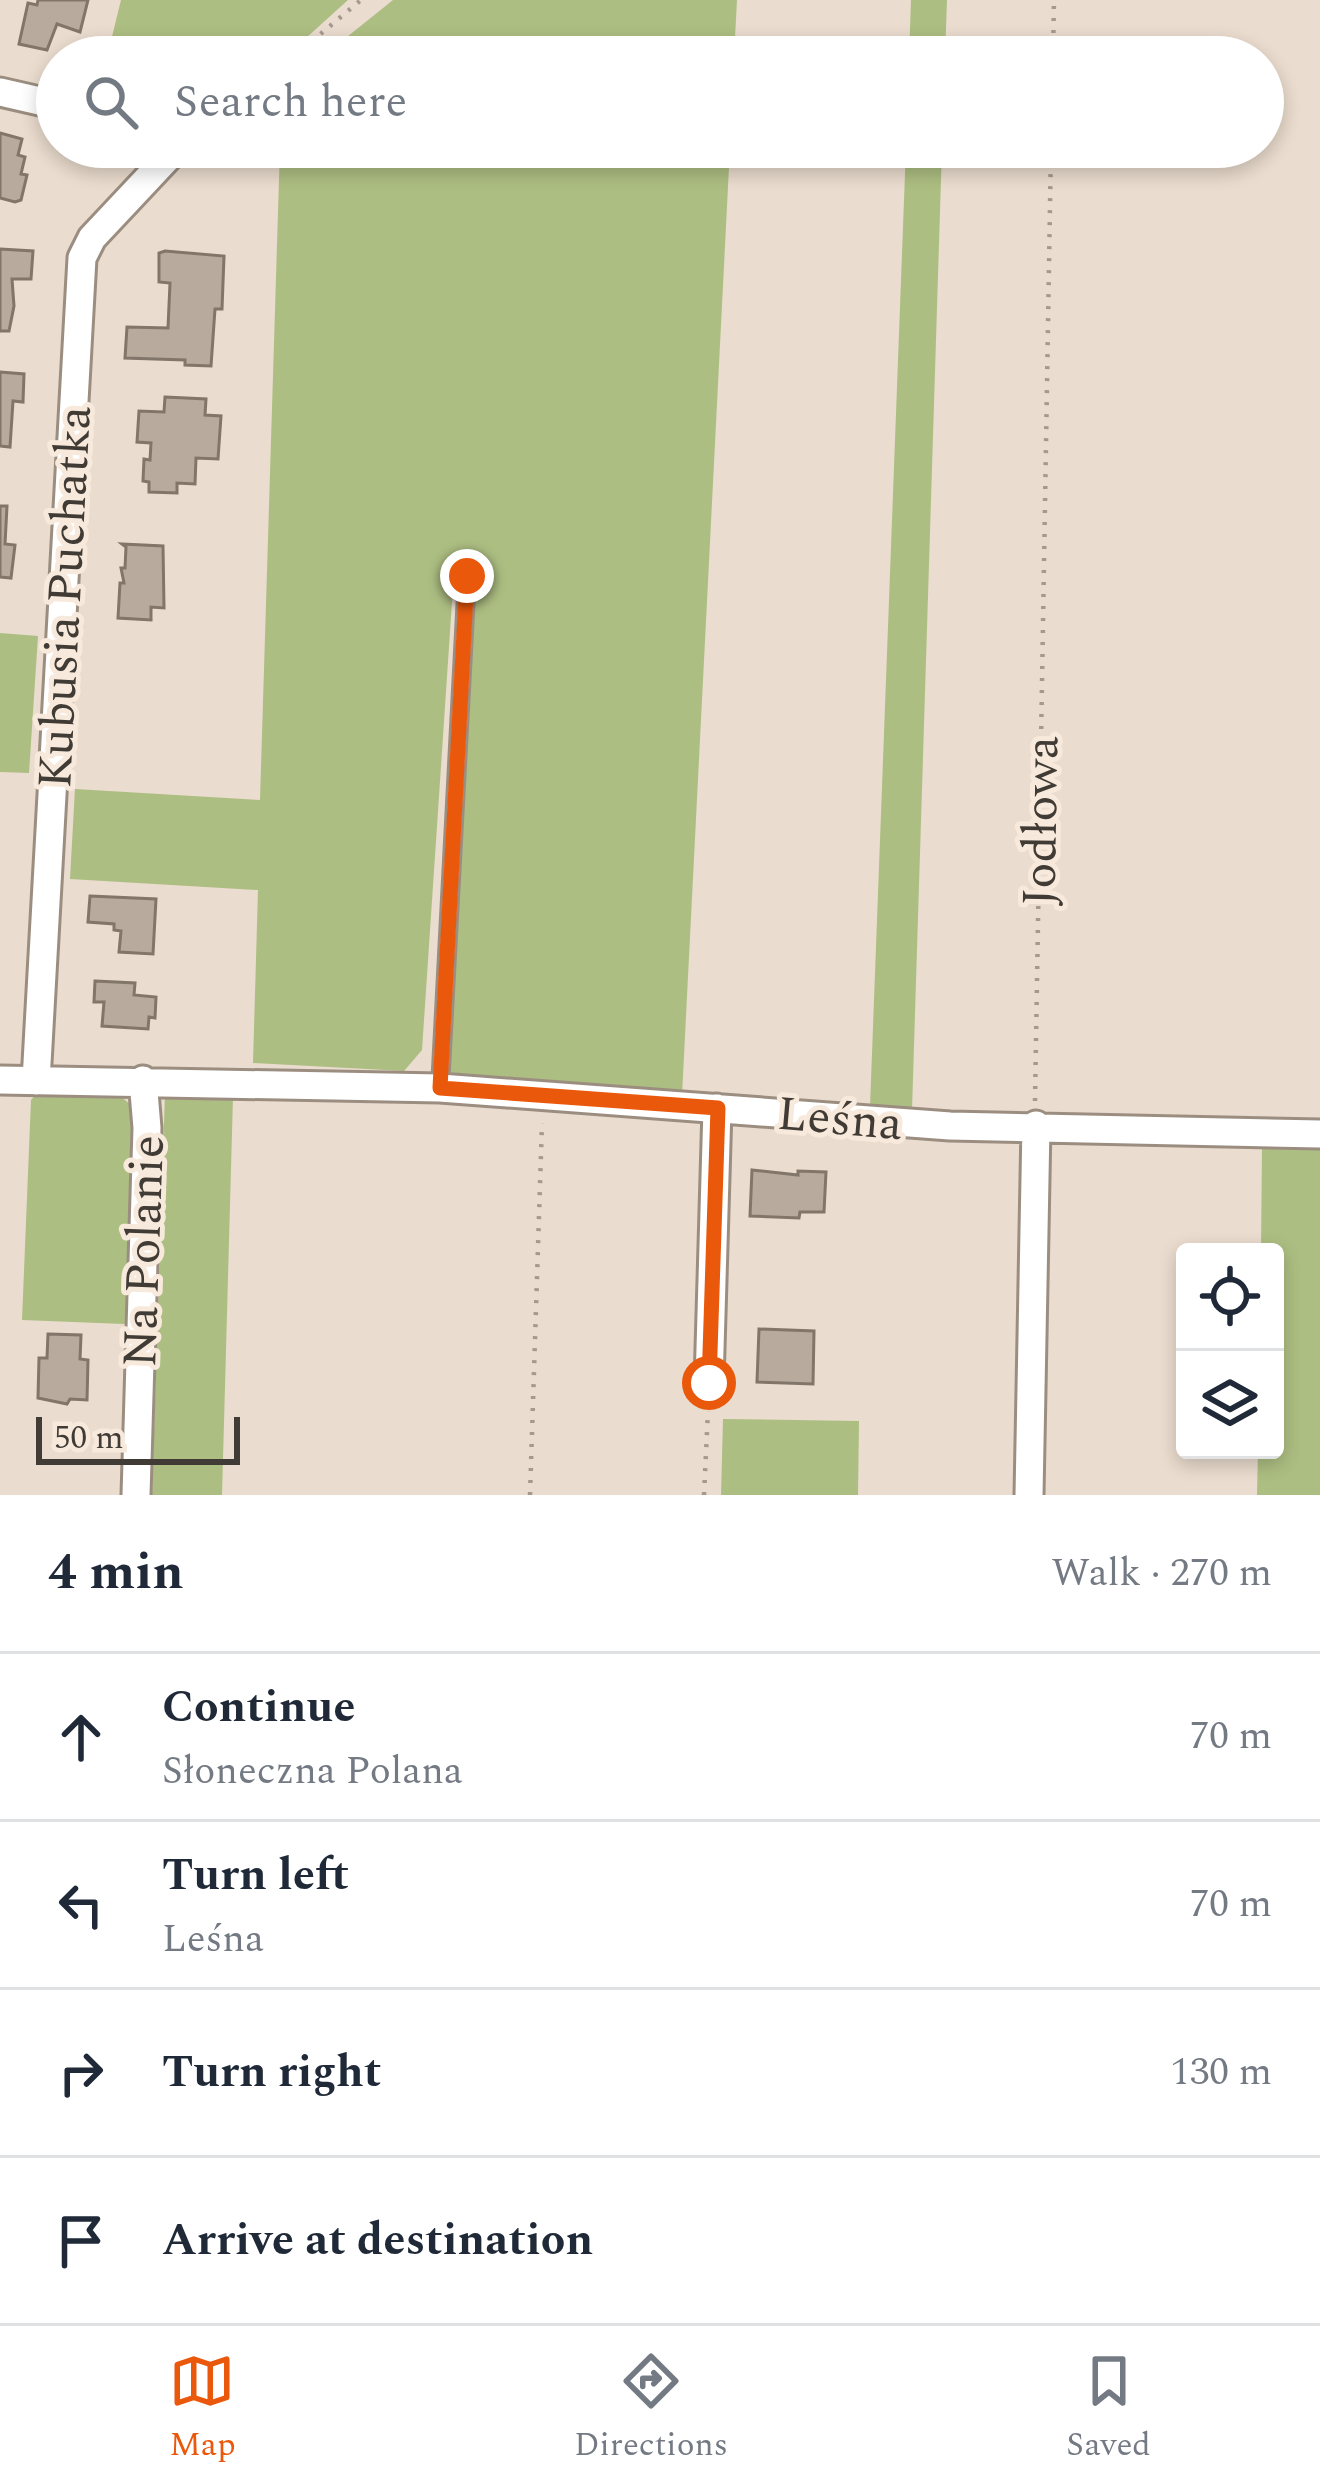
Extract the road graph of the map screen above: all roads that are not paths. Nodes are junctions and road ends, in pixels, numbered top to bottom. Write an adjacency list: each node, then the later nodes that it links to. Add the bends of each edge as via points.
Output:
1 (0, 92): 2 (street)
2 (36, 100)
3 (159, 168): 7 (street, Kubusia Puchatka, via 82,258)
4 (467, 576): 8 (lane)
5 (0, 1080): 7 (street, Leśna)
6 (143, 1080): 7 (street, Leśna); 8 (street, Leśna); 13 (street, Na Polanie)
7 (36, 1081)
8 (440, 1088): 9 (street, Leśna)
9 (718, 1108): 10 (street, Leśna); 12 (street)
10 (1036, 1125): 11 (street, Leśna); 14 (street)
11 (1320, 1134)
12 (709, 1383)
13 (136, 1495)
14 (1029, 1495)

